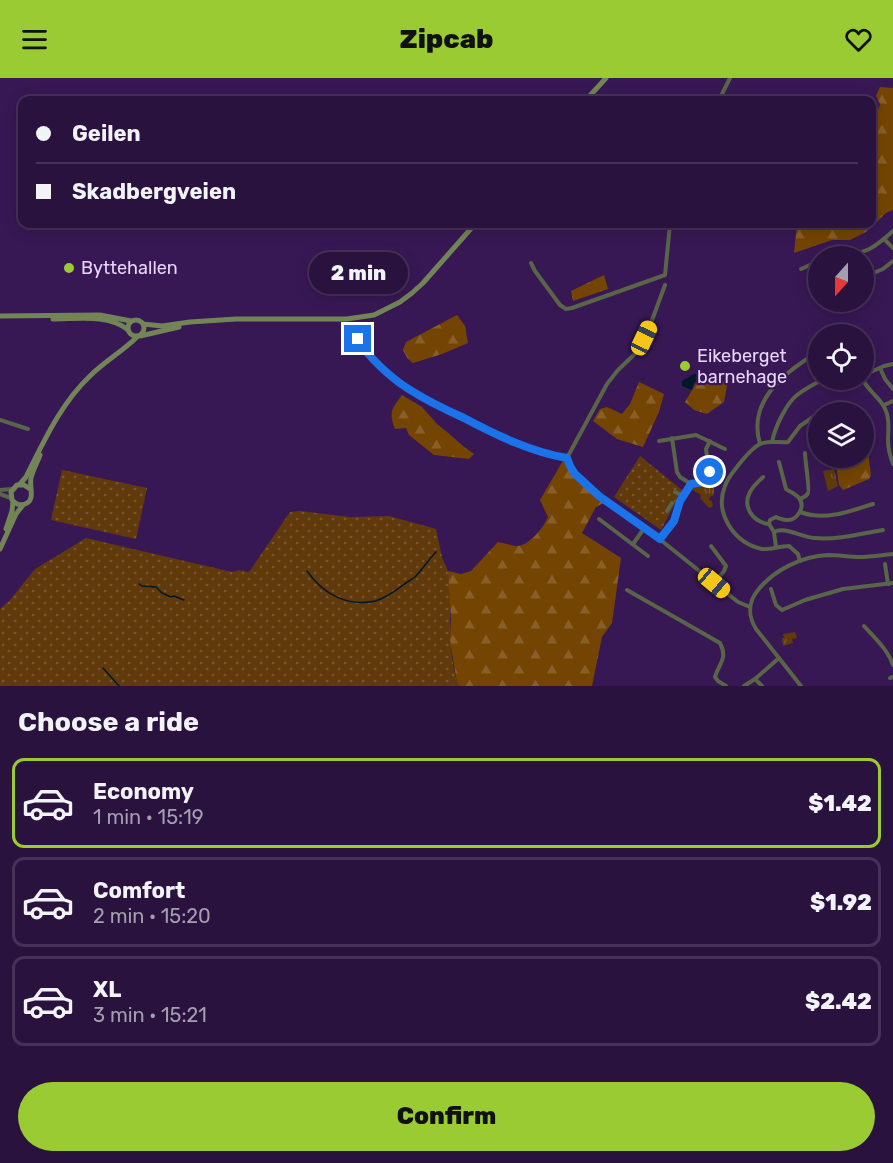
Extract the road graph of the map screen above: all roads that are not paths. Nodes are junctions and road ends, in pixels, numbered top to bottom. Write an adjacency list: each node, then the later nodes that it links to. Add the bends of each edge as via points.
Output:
1 (606, 78): 3 (main road)
2 (730, 78): 4 (street)
3 (590, 96)
4 (721, 96)
5 (471, 228): 19 (main road, via 412,293 374,315)
6 (670, 228): 12 (street, via 666,275 572,308 560,305)
7 (893, 231): 8 (street)
8 (884, 239): 9 (street); 10 (street)
9 (874, 247)
10 (893, 248)
11 (893, 261): 15 (street)
12 (531, 263)
13 (808, 266): 14 (street)
14 (801, 269)
15 (874, 273)
16 (665, 285): 45 (street, via 637,352 607,384)
17 (0, 317): 18 (main road, via 100,315); 21 (main road, via 102,319 119,323)
18 (131, 321): 20 (main road); 21 (main road)
19 (195, 322): 20 (main road); 22 (main road)
20 (143, 324): 22 (main road, via 144,332)
21 (128, 331): 22 (main road); 24 (main road)
22 (139, 336): 24 (main road)
23 (358, 339): 45 (street, via 385,369 420,395 508,440)
24 (120, 351): 37 (main road, via 79,387)
25 (808, 358): 42 (street, via 792,368 766,397 758,422)
26 (893, 363): 27 (street)
27 (879, 368): 28 (street); 30 (street)
28 (874, 370)
29 (808, 387): 41 (street, via 794,399)
30 (893, 389)
31 (869, 390): 33 (street)
32 (893, 401): 33 (street)
33 (884, 405): 47 (street)
34 (0, 420): 36 (street)
35 (808, 421): 41 (street, via 790,441)
36 (28, 429)
37 (47, 436): 49 (main road); 52 (main road)
38 (672, 438): 39 (street); 40 (street, via 696,435); 50 (street, via 677,472)
39 (659, 441)
40 (710, 441): 43 (street); 50 (street, via 706,449 710,479)
41 (772, 442): 42 (street)
42 (760, 444): 72 (street, via 730,476 722,508 728,525 743,541 762,549)
43 (725, 449)
44 (805, 453): 56 (street, via 809,491)
45 (567, 458): 65 (street, via 575,474 599,496)
46 (779, 462): 56 (street, via 786,489)
47 (893, 464)
48 (763, 477): 64 (street, via 750,492 748,507 753,516)
49 (20, 484): 51 (main road); 52 (main road)
50 (691, 484): 55 (street)
51 (12, 489): 53 (street); 57 (main road)
52 (30, 489): 60 (main road, via 31,498)
53 (0, 492): 57 (street)
54 (675, 492): 55 (street)
55 (683, 496): 68 (street, via 674,521)
56 (800, 499): 62 (street)
57 (12, 500): 60 (main road); 71 (main road)
58 (672, 503): 61 (street)
59 (873, 504): 62 (street, via 832,516)
60 (23, 505): 71 (main road)
61 (667, 511)
62 (800, 512): 64 (street, via 789,520 771,519)
63 (599, 519): 69 (street)
64 (769, 524): 67 (street)
65 (645, 527): 68 (street); 69 (street)
66 (883, 530): 67 (street, via 849,537 814,538 782,529)
67 (774, 532): 72 (street)
68 (660, 539): 77 (street)
69 (633, 544): 74 (street)
70 (711, 546): 77 (street, via 726,566)
71 (0, 547)
72 (776, 547): 75 (street, via 793,548)
73 (893, 554): 75 (street, via 825,555)
74 (648, 556)
75 (798, 562): 81 (street, via 764,583)
76 (885, 564): 78 (street)
77 (714, 583): 81 (street, via 738,602)
78 (891, 584): 79 (street, via 843,589 782,609 776,605)
79 (771, 589)
80 (627, 590): 86 (street, via 722,646 723,659 715,677)
81 (751, 605): 83 (street, via 753,625)
82 (864, 626): 84 (street, via 883,646)
83 (779, 658): 85 (street); 89 (street)
84 (893, 665)
85 (755, 679): 87 (street); 88 (street)
86 (726, 686)
87 (744, 686)
88 (762, 686)
89 (801, 686)

